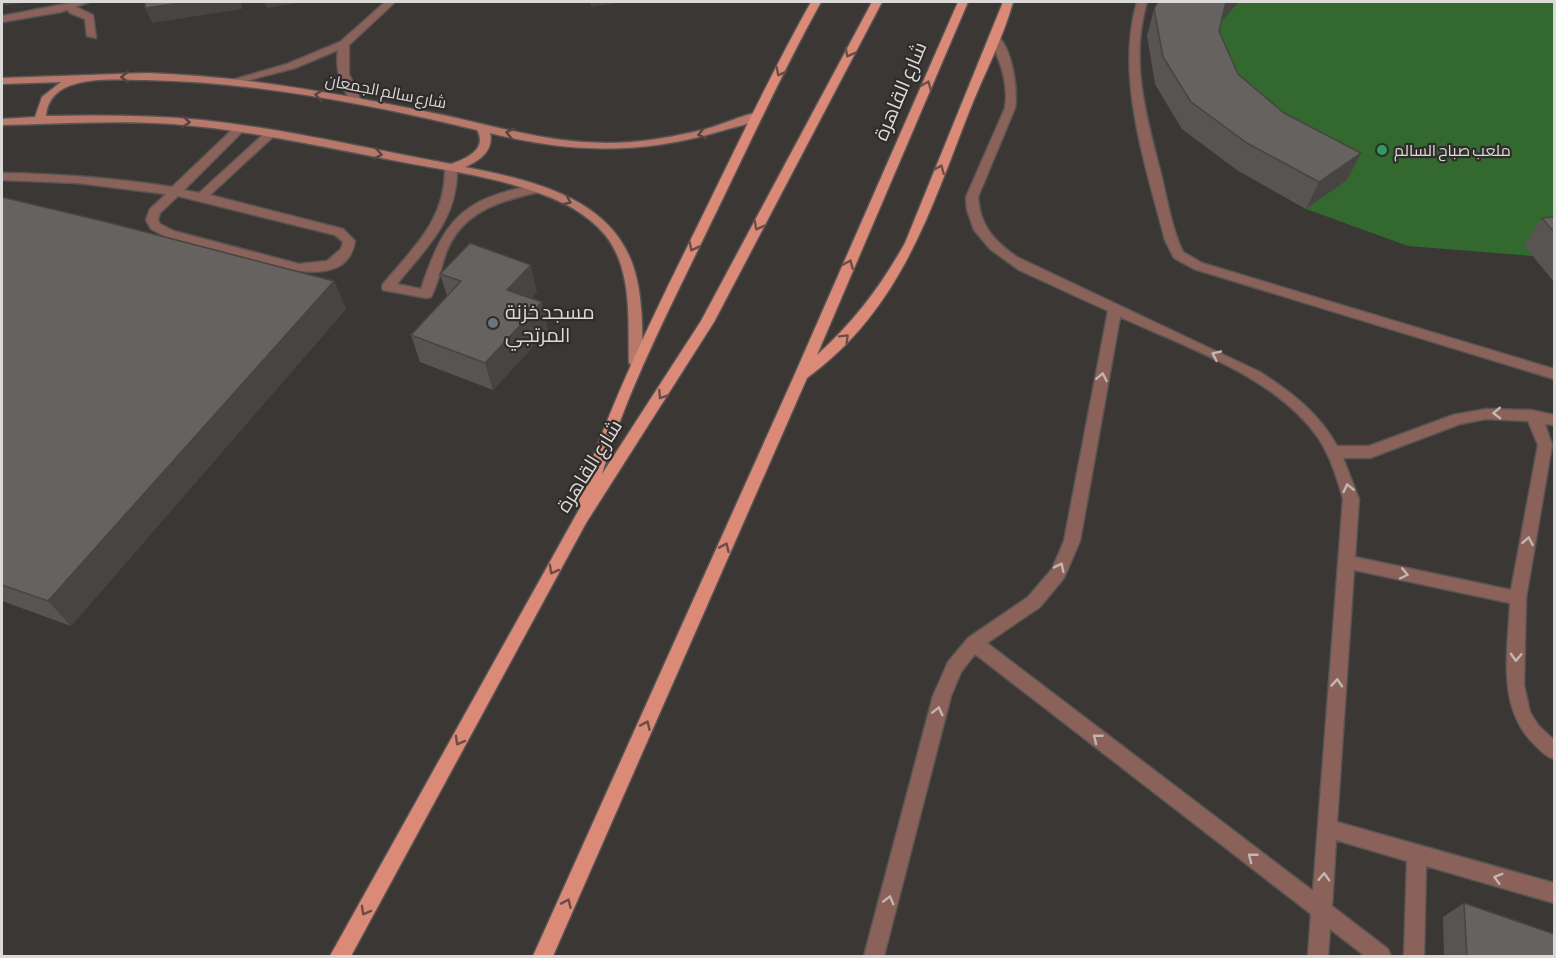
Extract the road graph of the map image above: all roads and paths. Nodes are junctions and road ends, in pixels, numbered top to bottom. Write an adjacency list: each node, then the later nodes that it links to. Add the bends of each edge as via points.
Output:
1 (84, 2): 8 (street)
2 (390, 2): 12 (street)
3 (816, 2): 17 (main road, one-way to 17)
4 (877, 2): 35 (main road, شارع القاهرة, one-way to 35, via 707,322)
5 (963, 2): 31 (main road, شارع القاهرة, one-way to 5)
6 (1008, 2): 11 (main road)
7 (1142, 2): 30 (street, via 1133,41 1134,90 1178,255 1198,266)
8 (70, 7): 9 (street); 10 (street, via 90,17)
9 (2, 19)
10 (92, 36)
11 (994, 37): 28 (street, via 1011,74 1013,97 972,197 977,226 1003,255); 31 (main road, one-way to 11, via 859,324 898,268)
12 (344, 44): 15 (street, via 291,66); 16 (street, via 341,73)
13 (76, 78): 14 (street, شارع سالم الجمعان); 15 (street, شارع سالم الجمعان, one-way to 13, via 155,77); 18 (street, via 47,98)
14 (2, 81)
15 (230, 82): 16 (street, شارع سالم الجمعان, one-way to 15)
16 (356, 101): 20 (street, شارع سالم الجمعان)
17 (758, 115): 20 (street, شارع سالم الجمعان, one-way to 20, via 702,135 615,147 557,144); 29 (main road, one-way to 29)
18 (40, 119): 19 (street); 21 (street, one-way to 21, via 143,119)
19 (2, 122)
20 (480, 126): 23 (street, via 486,133 483,149 465,164)
21 (239, 129): 22 (street); 26 (street)
22 (271, 133): 23 (street, one-way to 23); 27 (street)
23 (451, 168): 25 (street); 25 (street, via 452,193 440,220 388,287 426,294 445,239 454,226 481,206)
24 (2, 177): 26 (street, via 89,181)
25 (535, 189): 29 (street, one-way to 29, via 571,202 594,218 625,257 632,281)
26 (175, 192): 27 (street); 27 (street, via 154,212 152,220 161,231 309,269 330,265 349,247 349,241 339,232)
27 (201, 196)
28 (1115, 309): 34 (street, one-way to 28, via 1297,404 1267,382); 38 (street, one-way to 28, via 1034,602 1058,573 1072,541)
29 (636, 363): 35 (main road, via 598,460)
30 (1554, 374)
31 (801, 376): 45 (main road, شارع القاهرة, one-way to 31)
32 (1531, 415): 33 (street); 34 (street, one-way to 34, via 1472,416 1377,450); 37 (street, one-way to 32, via 1545,445)
33 (1554, 420)
34 (1336, 452): 36 (street, one-way to 34, via 1351,499)
35 (581, 519): 44 (main road, شارع القاهرة, one-way to 44)
36 (1346, 562): 37 (street, one-way to 37); 40 (street, one-way to 36)
37 (1518, 598): 39 (street, one-way to 39, via 1517,700 1532,731)
38 (974, 643): 43 (street, one-way to 38); 46 (street, one-way to 38, via 942,696 954,667)
39 (1554, 751)
40 (1326, 828): 41 (street); 43 (street, one-way to 40)
41 (1417, 854): 42 (street, one-way to 41); 49 (street)
42 (1554, 893)
43 (1322, 911): 47 (street); 48 (street)
44 (340, 957)
45 (543, 957)
46 (874, 957)
47 (1318, 957)
48 (1381, 957)
49 (1414, 957)

